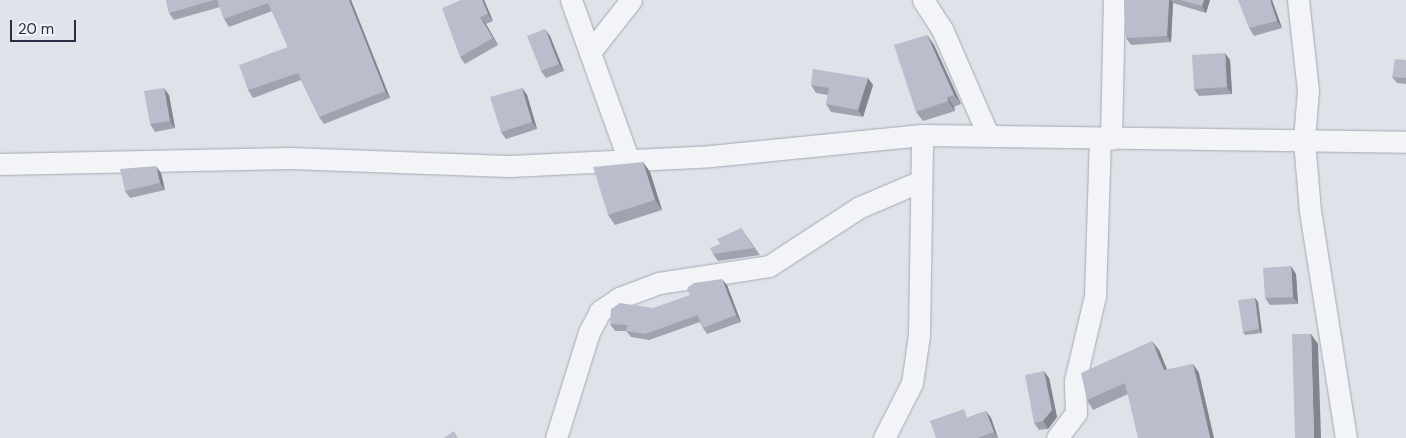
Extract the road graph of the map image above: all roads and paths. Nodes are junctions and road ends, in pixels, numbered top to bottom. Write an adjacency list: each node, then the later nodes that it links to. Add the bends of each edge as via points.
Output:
1 (571, 0): 6 (street)
2 (632, 0): 6 (street)
3 (923, 0): 8 (street, via 942,29)
4 (1114, 0): 9 (street)
5 (1298, 0): 10 (street, via 1308,90)
6 (590, 52): 12 (street)
7 (922, 135): 8 (street); 12 (street); 14 (street)
8 (988, 135): 9 (street)
9 (1106, 138): 10 (street); 17 (street, via 1095,296 1075,381 1076,414)
10 (1304, 140): 11 (street); 18 (street, via 1310,211)
11 (1406, 142)
12 (629, 161): 13 (street, via 510,166 290,158)
13 (0, 164)
14 (921, 181): 15 (street, via 860,207 769,266 659,284 619,298 600,311); 16 (street, via 918,345 906,399)
15 (556, 438)
16 (884, 438)
17 (1057, 438)
18 (1346, 438)

